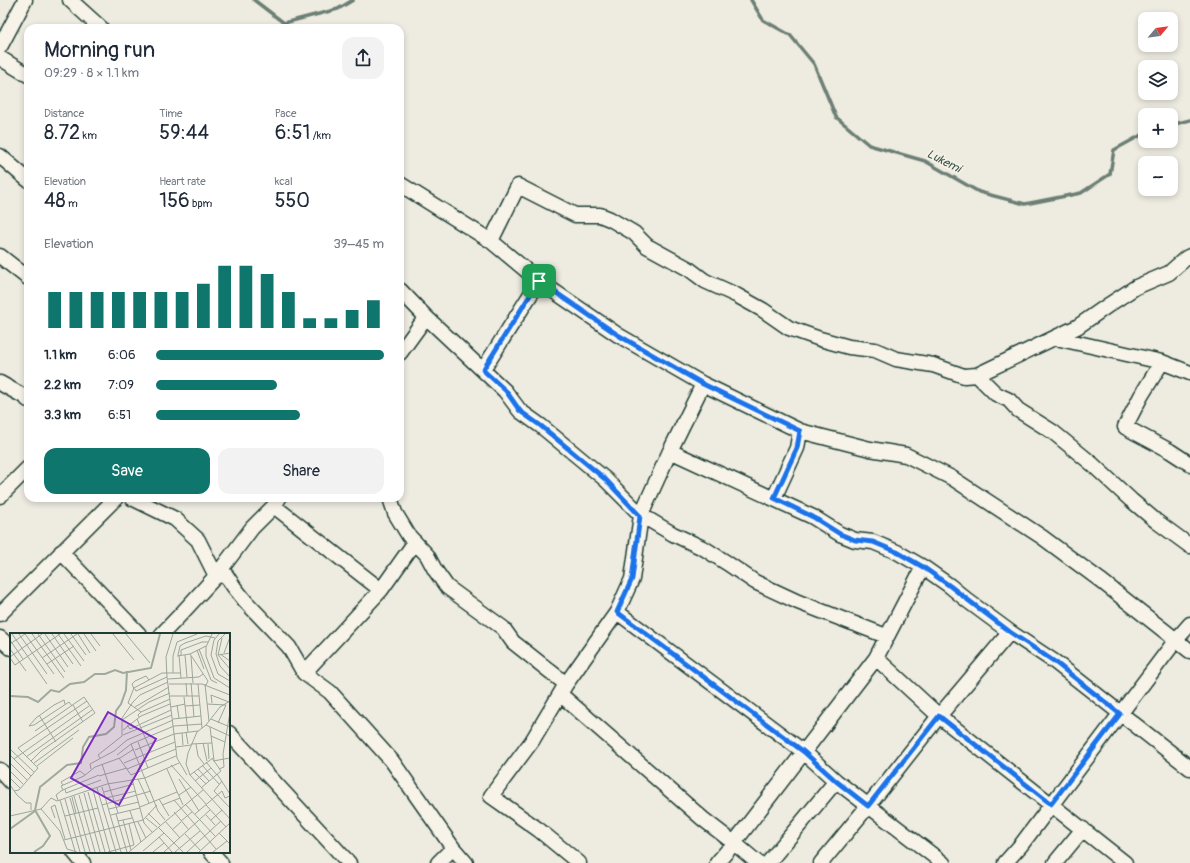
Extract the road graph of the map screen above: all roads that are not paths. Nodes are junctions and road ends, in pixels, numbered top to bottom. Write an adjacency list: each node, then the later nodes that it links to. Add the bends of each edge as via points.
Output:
1 (25, 0): 4 (street)
2 (70, 0): 3 (street)
3 (97, 24)
4 (0, 47)
5 (0, 58): 6 (street)
6 (24, 73)
7 (0, 156): 8 (street)
8 (24, 177)
9 (404, 187): 10 (street)
10 (491, 241): 14 (street); 22 (street, via 518,186 575,215 610,219 634,233 647,246 689,269 705,281 763,310 789,328 849,347 875,350 896,359 933,365 964,376)
11 (0, 256): 13 (street)
12 (1189, 259): 17 (street, via 1169,273 1136,287 1077,327)
13 (24, 275)
14 (539, 281): 20 (street); 24 (street, via 618,335)
15 (404, 294): 16 (street)
16 (426, 317): 18 (street); 20 (street)
17 (1056, 338): 19 (street); 22 (street)
18 (404, 347)
19 (1162, 362): 21 (street); 28 (street, via 1125,427)
20 (483, 370): 36 (street, via 506,391 520,411 605,479)
21 (1190, 373)
22 (978, 375): 38 (street, via 996,394 1009,400 1018,410 1053,432 1092,463 1156,521)
23 (0, 384): 25 (street)
24 (703, 384): 26 (street); 27 (street)
25 (24, 396)
26 (800, 431): 31 (street, via 797,448); 51 (street, via 870,449 906,455 952,478 1042,537)
27 (670, 451): 31 (street); 36 (street)
28 (1190, 464)
29 (24, 472): 30 (street)
30 (0, 496)
31 (774, 498): 40 (street, via 840,534 855,540 873,542)
32 (112, 502): 39 (street)
33 (276, 502): 41 (street, via 252,528); 42 (street)
34 (391, 502): 37 (street, via 395,513)
35 (155, 503): 41 (street, via 198,540)
36 (640, 516): 43 (street, via 632,579); 49 (street, via 705,549 755,582 798,602)
37 (415, 542): 42 (street); 56 (street, via 427,555 447,587 503,628 513,642)
38 (1190, 546)
39 (61, 552): 44 (street); 47 (street)
40 (923, 567): 46 (street); 49 (street)
41 (216, 576): 48 (street); 55 (street, via 226,575 246,602 289,647)
42 (381, 590): 55 (street)
43 (617, 612): 56 (street); 60 (street)
44 (0, 614)
45 (1190, 624): 51 (street)
46 (1010, 632): 57 (street, via 1055,662); 58 (street)
47 (139, 633)
48 (163, 633)
49 (886, 636): 54 (street)
50 (0, 638): 52 (street)
51 (1176, 640): 53 (street); 57 (street)
52 (10, 647)
53 (1190, 650)
54 (876, 658): 58 (street); 60 (street)
55 (304, 673): 67 (street, via 330,692 392,761)
56 (563, 689): 66 (street, via 703,819); 75 (street, via 532,741 491,796 539,830)
57 (1120, 714): 61 (street); 63 (street)
58 (939, 716): 63 (street); 64 (street)
59 (230, 734): 72 (street)
60 (804, 752): 62 (street); 66 (street)
61 (1190, 768)
62 (836, 781): 64 (street); 78 (street)
63 (1051, 804): 65 (street); 81 (street)
64 (868, 806): 79 (street); 80 (street)
65 (1083, 830): 82 (street); 83 (street)
66 (734, 843): 76 (street); 77 (street)
67 (453, 848): 73 (street); 74 (street)
68 (75, 853): 70 (street)
69 (212, 853): 71 (street)
70 (83, 863)
71 (221, 863)
72 (349, 863)
73 (438, 863)
74 (466, 863)
75 (579, 863)
76 (717, 863)
77 (758, 863)
78 (768, 863)
79 (821, 863)
80 (942, 863)
81 (1005, 863)
82 (1055, 863)
83 (1125, 863)

